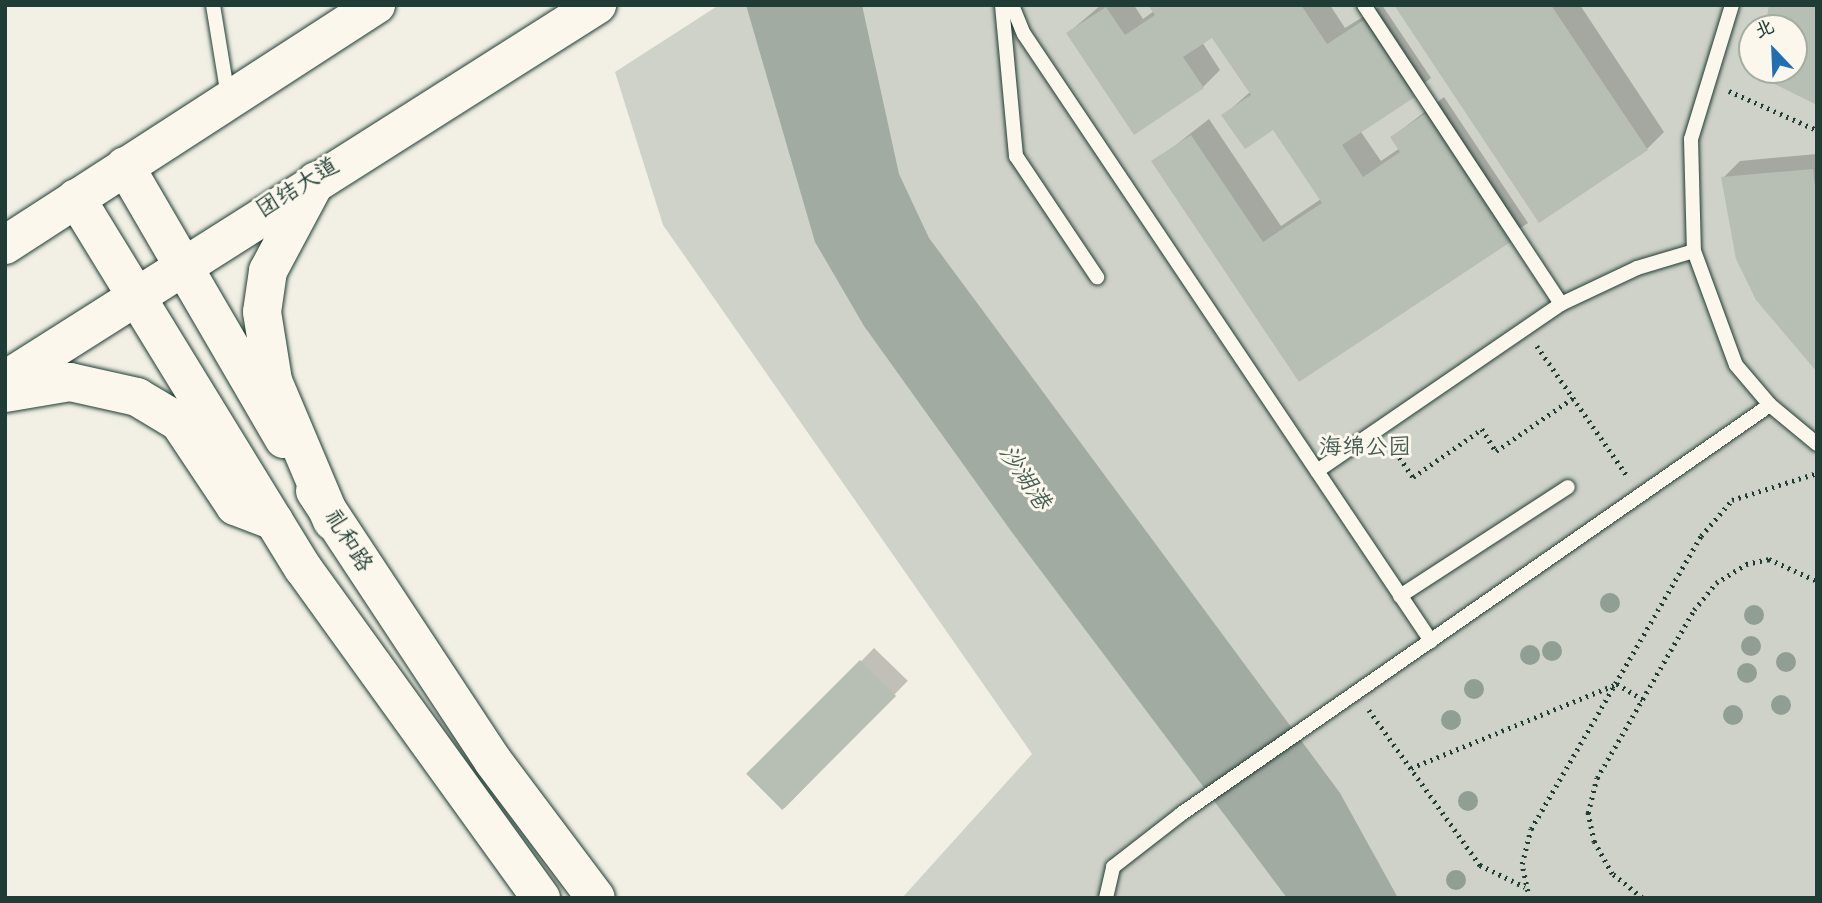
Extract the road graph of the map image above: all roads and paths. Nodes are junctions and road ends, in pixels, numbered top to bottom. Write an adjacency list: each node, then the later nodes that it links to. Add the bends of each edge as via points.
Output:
1 (213, 5): 9 (lane)
2 (376, 5): 9 (main road)
3 (597, 5): 12 (main road, 团结大道)
4 (1002, 5): 17 (lane, via 1016,156)
5 (1012, 5): 27 (lane, via 1024,34)
6 (1364, 5): 19 (lane)
7 (1732, 5): 8 (lane)
8 (1704, 87): 10 (path, via 1751,97); 15 (lane, via 1690,139)
9 (228, 100): 11 (main road)
10 (1817, 130)
11 (125, 166): 13 (main road); 16 (main road, 礼和路)
12 (316, 180): 16 (main road, 团结大道); 32 (main road, via 268,271 262,312 273,381)
13 (76, 198): 14 (main road); 18 (main road)
14 (5, 245)
15 (1694, 251): 19 (lane, via 1637,268); 24 (lane, via 1736,365)
16 (181, 264): 18 (main road, 团结大道); 32 (main road, 礼和路)
17 (1097, 277)
18 (132, 297): 21 (main road, 团结大道); 31 (main road)
19 (1561, 304): 20 (lane)
20 (1525, 328): 23 (path); 25 (lane)
21 (5, 380)
22 (5, 393): 31 (main road, via 70,382 146,401 179,422 235,506)
23 (1573, 398): 25 (path, via 1496,451 1482,429 1413,477); 30 (path)
24 (1770, 405): 26 (lane); 30 (lane)
25 (1380, 428): 27 (lane)
26 (1817, 444)
27 (1317, 471): 34 (lane)
28 (1817, 473): 36 (path, via 1741,495 1718,512)
29 (1568, 487): 34 (lane)
30 (1641, 496): 35 (lane)
31 (274, 521): 41 (main road)
32 (332, 521): 42 (main road, 礼和路, via 493,761)
33 (1817, 581): 38 (path, via 1769,559 1729,573 1694,610)
34 (1401, 596): 35 (lane)
35 (1431, 641): 37 (lane)
36 (1617, 684): 38 (path); 39 (path); 40 (path, via 1531,829 1522,864)
37 (1357, 692): 39 (path); 43 (lane, via 1113,867)
38 (1644, 699): 45 (path, via 1597,778 1588,813 1605,865)
39 (1411, 768): 40 (path, via 1480,865)
40 (1525, 887): 44 (path)
41 (541, 898)
42 (596, 898)
43 (1106, 898)
44 (1529, 898)
45 (1642, 898)

